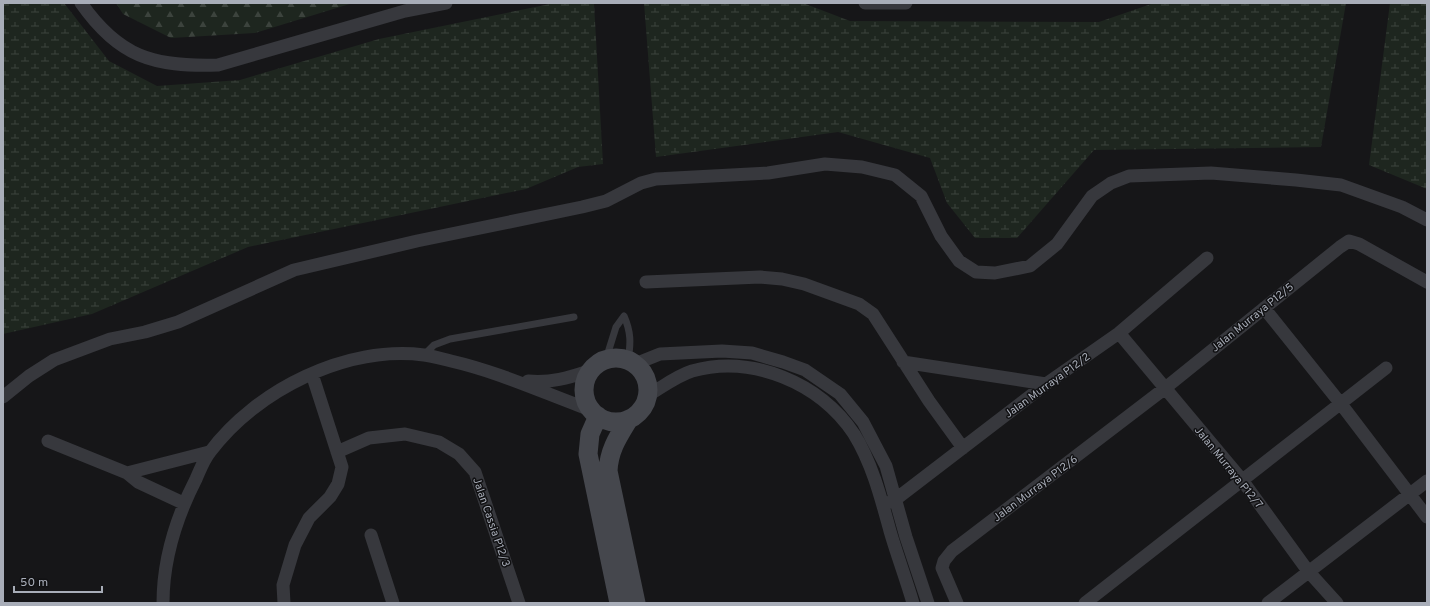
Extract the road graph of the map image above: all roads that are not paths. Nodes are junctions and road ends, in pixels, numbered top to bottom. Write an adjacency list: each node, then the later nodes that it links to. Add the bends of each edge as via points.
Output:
1 (82, 3): 2 (street, via 96,23 115,42 162,63 188,66 218,65 405,11)
2 (446, 3)
3 (865, 3): 4 (street)
4 (906, 3)
5 (1427, 220): 23 (street, via 1402,207 1341,185 1210,173 1129,176 1110,183 1092,196 1057,244 1030,266 995,273 976,272 959,261 941,236 921,196 895,175 862,167 825,164 768,174 656,179 606,201 294,270 178,322 110,339 54,360)
6 (1207, 258): 11 (street, Jalan Murraya P12/2)
7 (646, 282): 15 (street, via 760,277 804,284 858,304 873,314)
8 (1427, 282): 9 (street, Jalan Murraya P12/5, via 1349,241)
9 (1264, 308): 21 (street, Jalan Murraya P12/5); 24 (street)
10 (574, 317): 12 (lane, via 450,339 434,345)
11 (1119, 332): 20 (street, Jalan Murraya P12/2); 21 (street, Jalan Murraya P12/7)
12 (424, 355): 18 (street, via 380,354 328,366); 19 (street)
13 (606, 359): 14 (street, via 617,358); 14 (lane, via 616,327 624,316 629,328); 17 (street)
14 (631, 362): 22 (street, via 646,379); 35 (street, via 660,354 722,351 752,353 805,370 840,394 863,422 886,466)
15 (903, 362): 20 (street); 28 (street)
16 (1386, 368): 24 (street)
17 (590, 371): 19 (street, via 561,381); 25 (street, via 584,387 586,403)
18 (312, 374): 29 (street, via 280,389 242,417); 30 (street)
19 (516, 380): 25 (street)
20 (1046, 384): 28 (street, Jalan Murraya P12/2)
21 (1164, 389): 32 (street, Jalan Murraya P12/7); 49 (street, Jalan Murraya P12/6, via 952,551 942,568)
22 (647, 396): 26 (street, via 641,410); 37 (street, via 690,372 714,366 751,368 795,382 828,405 854,434 872,472)
23 (3, 397)
24 (1341, 404): 32 (street); 34 (street)
25 (594, 413): 26 (street, via 614,422); 45 (street, via 588,454)
26 (629, 418): 46 (street, via 613,445 608,471)
27 (48, 441): 31 (street)
28 (963, 448): 35 (street, Jalan Murraya P12/2)
29 (209, 452): 31 (street); 36 (street)
30 (337, 452): 42 (street, via 342,468 338,484 330,497 309,518 295,545 283,585); 44 (street, Jalan Cassia P12/3, via 369,438 405,434 439,442 459,454 475,472)
31 (127, 473): 36 (street, via 138,482)
32 (1242, 480): 40 (street, Jalan Murraya P12/7); 50 (street)
33 (1427, 481): 34 (street)
34 (1410, 495): 38 (street); 40 (street)
35 (896, 499): 37 (street, Jalan Murraya P12/2); 48 (street)
36 (184, 503): 41 (street, via 166,564)
37 (882, 504): 47 (street)
38 (1427, 517)
39 (371, 535): 43 (street)
40 (1308, 571): 51 (street); 52 (street, Jalan Murraya P12/7)
41 (164, 603)
42 (284, 603)
43 (393, 603)
44 (519, 603)
45 (619, 603)
46 (636, 603)
47 (913, 603)
48 (928, 603)
49 (957, 603)
50 (1085, 603)
51 (1268, 603)
52 (1337, 603)

